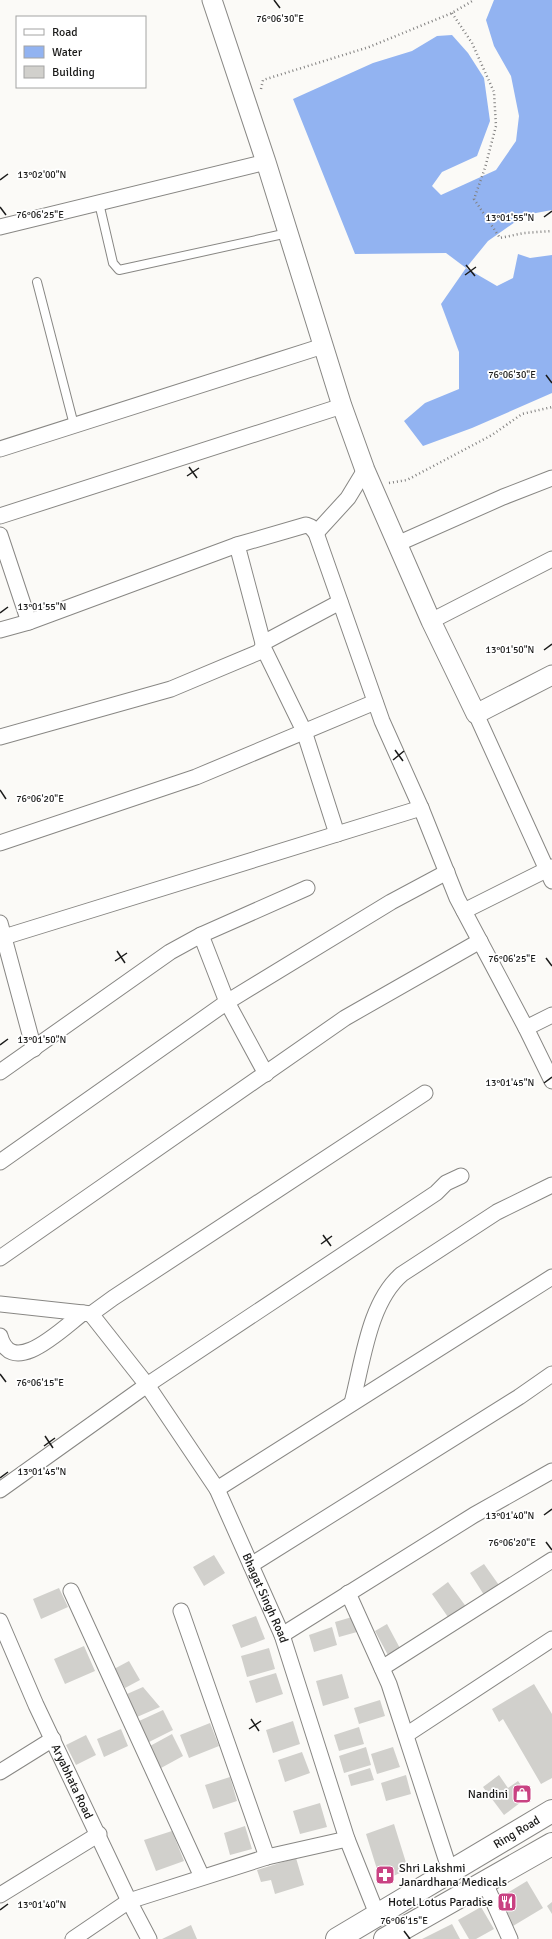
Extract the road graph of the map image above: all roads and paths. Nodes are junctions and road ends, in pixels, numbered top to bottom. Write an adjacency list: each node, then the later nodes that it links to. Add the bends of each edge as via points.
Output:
1 (212, 0): 5 (street)
2 (474, 0): 3 (path)
3 (452, 13): 4 (path, via 369,47 263,80 260,88); 8 (path, via 472,43 494,92 496,126 474,199 500,238)
4 (262, 94)
5 (266, 162): 6 (street); 9 (street)
6 (99, 203): 7 (street); 9 (lane, via 113,263 119,270)
7 (0, 227)
8 (552, 230)
9 (288, 233): 11 (street)
10 (37, 282): 14 (lane)
11 (323, 346): 12 (street); 14 (street)
12 (342, 406): 16 (street); 19 (street)
13 (552, 407): 18 (path, via 522,414 492,435 407,480 388,483)
14 (74, 425): 15 (street)
15 (0, 449)
16 (366, 470): 20 (street, via 348,498); 22 (street)
17 (552, 478): 22 (street, via 502,497)
18 (384, 479)
19 (0, 516)
20 (316, 533): 23 (street, via 306,525); 25 (street)
21 (0, 535): 27 (street)
22 (397, 544): 26 (street)
23 (237, 545): 27 (street); 29 (street)
24 (552, 559): 26 (street)
25 (340, 602): 29 (street); 31 (street)
26 (431, 621): 32 (street)
27 (29, 622): 28 (street)
28 (0, 630)
29 (263, 645): 33 (street); 34 (street, via 254,654 171,689)
30 (552, 674): 32 (street)
31 (375, 702): 33 (street); 35 (street)
32 (476, 714): 39 (street)
33 (304, 731): 36 (street); 37 (street, via 196,777)
34 (0, 738)
35 (421, 808): 36 (street); 38 (street)
36 (337, 834): 42 (street)
37 (0, 843)
38 (446, 872): 41 (street); 45 (street, via 391,902)
39 (550, 873): 41 (street)
40 (307, 888): 43 (street)
41 (464, 911): 44 (street)
42 (2, 930): 48 (street)
43 (201, 935): 45 (street); 48 (street, via 149,965)
44 (480, 941): 47 (street); 50 (street, via 345,1018)
45 (227, 1002): 50 (street); 53 (street)
46 (552, 1015): 47 (street)
47 (526, 1028): 51 (street)
48 (34, 1049): 49 (street)
49 (0, 1072)
50 (266, 1074): 56 (street)
51 (552, 1081)
52 (425, 1093): 59 (street)
53 (0, 1162)
54 (461, 1176): 62 (street, via 446,1183 436,1193)
55 (552, 1185): 63 (street, via 482,1221 392,1282 375,1311)
56 (0, 1258)
57 (552, 1277): 63 (street)
58 (0, 1304): 59 (street)
59 (87, 1314): 60 (street, via 36,1349 24,1354 14,1354 7,1349); 62 (street, Bhagat Singh Road)
60 (0, 1336)
61 (552, 1374): 68 (street)
62 (147, 1385): 65 (street, Bhagat Singh Road); 66 (street)
63 (352, 1403): 65 (street)
64 (552, 1471): 70 (street, via 474,1515)
65 (217, 1489): 68 (street, Bhagat Singh Road)
66 (0, 1490)
67 (552, 1560): 76 (street)
68 (251, 1565): 73 (street, Bhagat Singh Road)
69 (71, 1591): 86 (street)
70 (348, 1593): 73 (street); 76 (street)
71 (181, 1611): 84 (street)
72 (0, 1621): 75 (street, Aryabhata Road)
73 (282, 1635): 82 (street, Bhagat Singh Road)
74 (552, 1639): 77 (street)
75 (4, 1642): 78 (street, Aryabhata Road)
76 (382, 1668): 77 (street)
77 (406, 1735): 85 (street)
78 (52, 1739): 79 (street); 81 (street, Aryabhata Road)
79 (0, 1772)
80 (552, 1811): 85 (main road, Ring Road)
81 (98, 1834): 88 (street); 89 (street, Aryabhata Road)
82 (347, 1839): 84 (street); 90 (street, Bhagat Singh Road)
83 (552, 1844): 87 (main road)
84 (267, 1857): 86 (street)
85 (450, 1871): 90 (main road, Ring Road)
86 (202, 1876): 89 (street)
87 (486, 1883): 91 (main road); 95 (street)
88 (0, 1895)
89 (129, 1901): 92 (street); 93 (street, Aryabhata Road)
90 (377, 1914): 91 (main road); 94 (main road, Ring Road)
91 (386, 1938)
92 (73, 1939)
93 (149, 1939)
94 (337, 1939)
95 (510, 1939)

